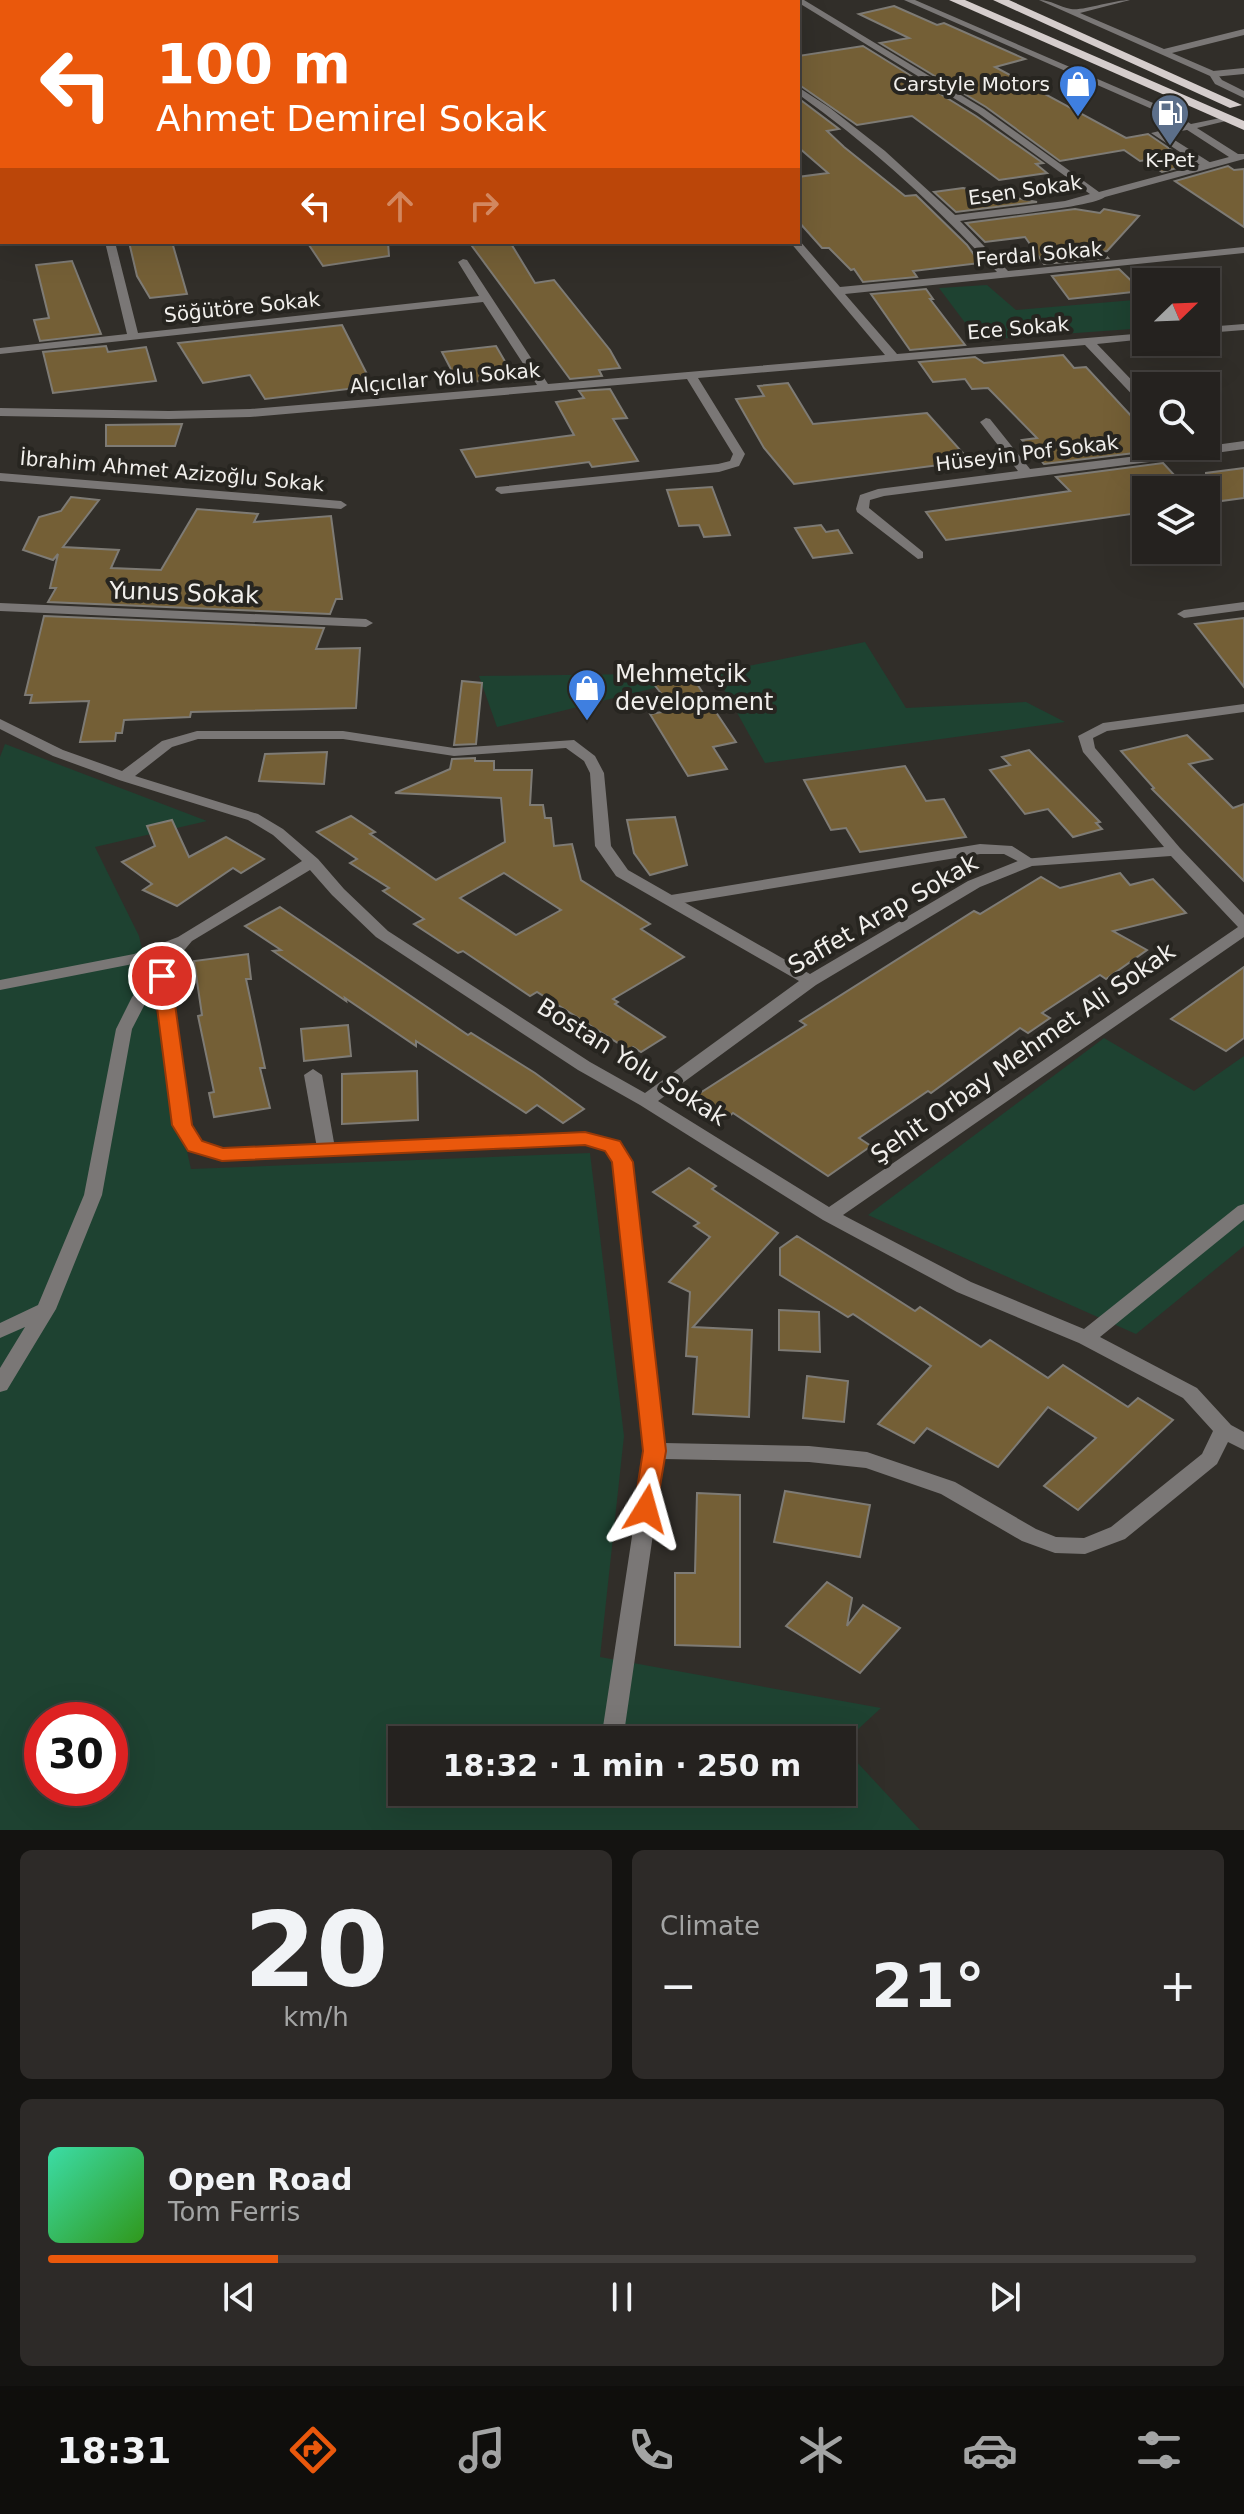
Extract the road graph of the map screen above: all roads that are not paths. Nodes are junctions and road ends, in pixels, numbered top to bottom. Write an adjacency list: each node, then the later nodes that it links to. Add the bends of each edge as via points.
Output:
1 (908, 0): 17 (street, via 1164,111)
2 (955, 0): 15 (highway)
3 (999, 0): 14 (highway)
4 (1043, 0): 7 (street)
5 (1126, 0): 7 (street)
6 (800, 1): 20 (street, Esen Sokak, via 981,111)
7 (1073, 12): 9 (street)
8 (1244, 32): 9 (street)
9 (1165, 52): 11 (street)
10 (1244, 71): 11 (street)
11 (1213, 74): 13 (street)
12 (800, 91): 21 (street, via 879,149)
13 (1244, 95)
14 (1244, 109)
15 (1227, 118): 16 (highway); 17 (street)
16 (1244, 126)
17 (1189, 127): 18 (street); 19 (street, via 1156,133)
18 (1240, 156): 19 (street, Esen Sokak)
19 (1207, 165): 20 (street, Esen Sokak)
20 (1100, 197): 21 (street, Esen Sokak)
21 (956, 218): 26 (street)
22 (110, 244): 31 (street)
23 (797, 244): 27 (street)
24 (1244, 250): 26 (street, Ferdal Sokak)
25 (463, 262): 28 (street)
26 (1006, 275): 27 (street, Ferdal Sokak)
27 (837, 291): 35 (street)
28 (488, 298): 31 (street, Söğütöre Sokak); 38 (street)
29 (1244, 327): 30 (street)
30 (1220, 329)
31 (133, 337): 34 (street, Söğütöre Sokak)
32 (1132, 337): 33 (street, Ece Sokak)
33 (1088, 341): 35 (street, Ece Sokak); 37 (street)
34 (0, 351)
35 (893, 357): 36 (street, Alçıcılar Yolu Sokak)
36 (691, 376): 38 (street, Alçıcılar Yolu Sokak); 46 (street, via 739,454 735,463)
37 (1132, 387)
38 (545, 388): 39 (street, Alçıcılar Yolu Sokak, via 250,413)
39 (0, 412)
40 (986, 422): 44 (street)
41 (1244, 445): 42 (street, Hüseyin Pof Sokak)
42 (1220, 448)
43 (1132, 460): 44 (street, Hüseyin Pof Sokak)
44 (1026, 473): 48 (street, Hüseyin Pof Sokak, via 864,498 862,509)
45 (0, 477): 47 (street, İbrahim Ahmet Azizoğlu Sokak)
46 (501, 490)
47 (341, 505)
48 (918, 555)
49 (1244, 606): 51 (street)
50 (0, 607): 52 (street, Yunus Sokak)
51 (1184, 614)
52 (366, 623)
53 (1244, 708): 56 (street, via 1103,727 1085,736 1088,749)
54 (0, 723): 55 (street, Bostan Yolu Sokak, via 58,753)
55 (124, 777): 57 (street, Bostan Yolu Sokak, via 253,817); 59 (street, via 167,744 197,735 343,735 454,752 569,743 590,759 597,773 603,846 622,873)
56 (1175, 851): 58 (street, Saffet Arap Sokak); 60 (street)
57 (312, 862): 61 (street); 66 (street, Bostan Yolu Sokak, via 382,934)
58 (1029, 862): 59 (street, via 1007,849 980,849); 63 (street, Saffet Arap Sokak, via 974,884)
59 (671, 900): 63 (street)
60 (1244, 927): 69 (street, Şehit Orbay Mehmet Ali Sokak)
61 (186, 938): 62 (street); 64 (street, via 138,958)
62 (162, 976): 67 (street, via 182,1125 195,1146 222,1155); 70 (street, via 140,997 124,1029 93,1195)
63 (810, 981): 66 (street, Saffet Arap Sokak)
64 (0, 985)
65 (313, 1075): 67 (street)
66 (646, 1101): 69 (street, Bostan Yolu Sokak)
67 (326, 1148): 76 (street, via 585,1138 612,1146 622,1162)
68 (1244, 1210): 72 (street)
69 (829, 1216): 72 (street, Bostan Yolu Sokak, via 964,1287)
70 (46, 1309): 71 (street); 73 (street)
71 (0, 1331)
72 (1086, 1338): 74 (street, Bostan Yolu Sokak, via 1190,1393)
73 (0, 1385)
74 (1224, 1430): 75 (street, Bostan Yolu Sokak); 76 (street, via 1210,1459 1118,1533 1085,1546 1055,1545 1029,1535 948,1488 867,1460)
75 (1244, 1442)
76 (655, 1451): 77 (street)
77 (614, 1726)

